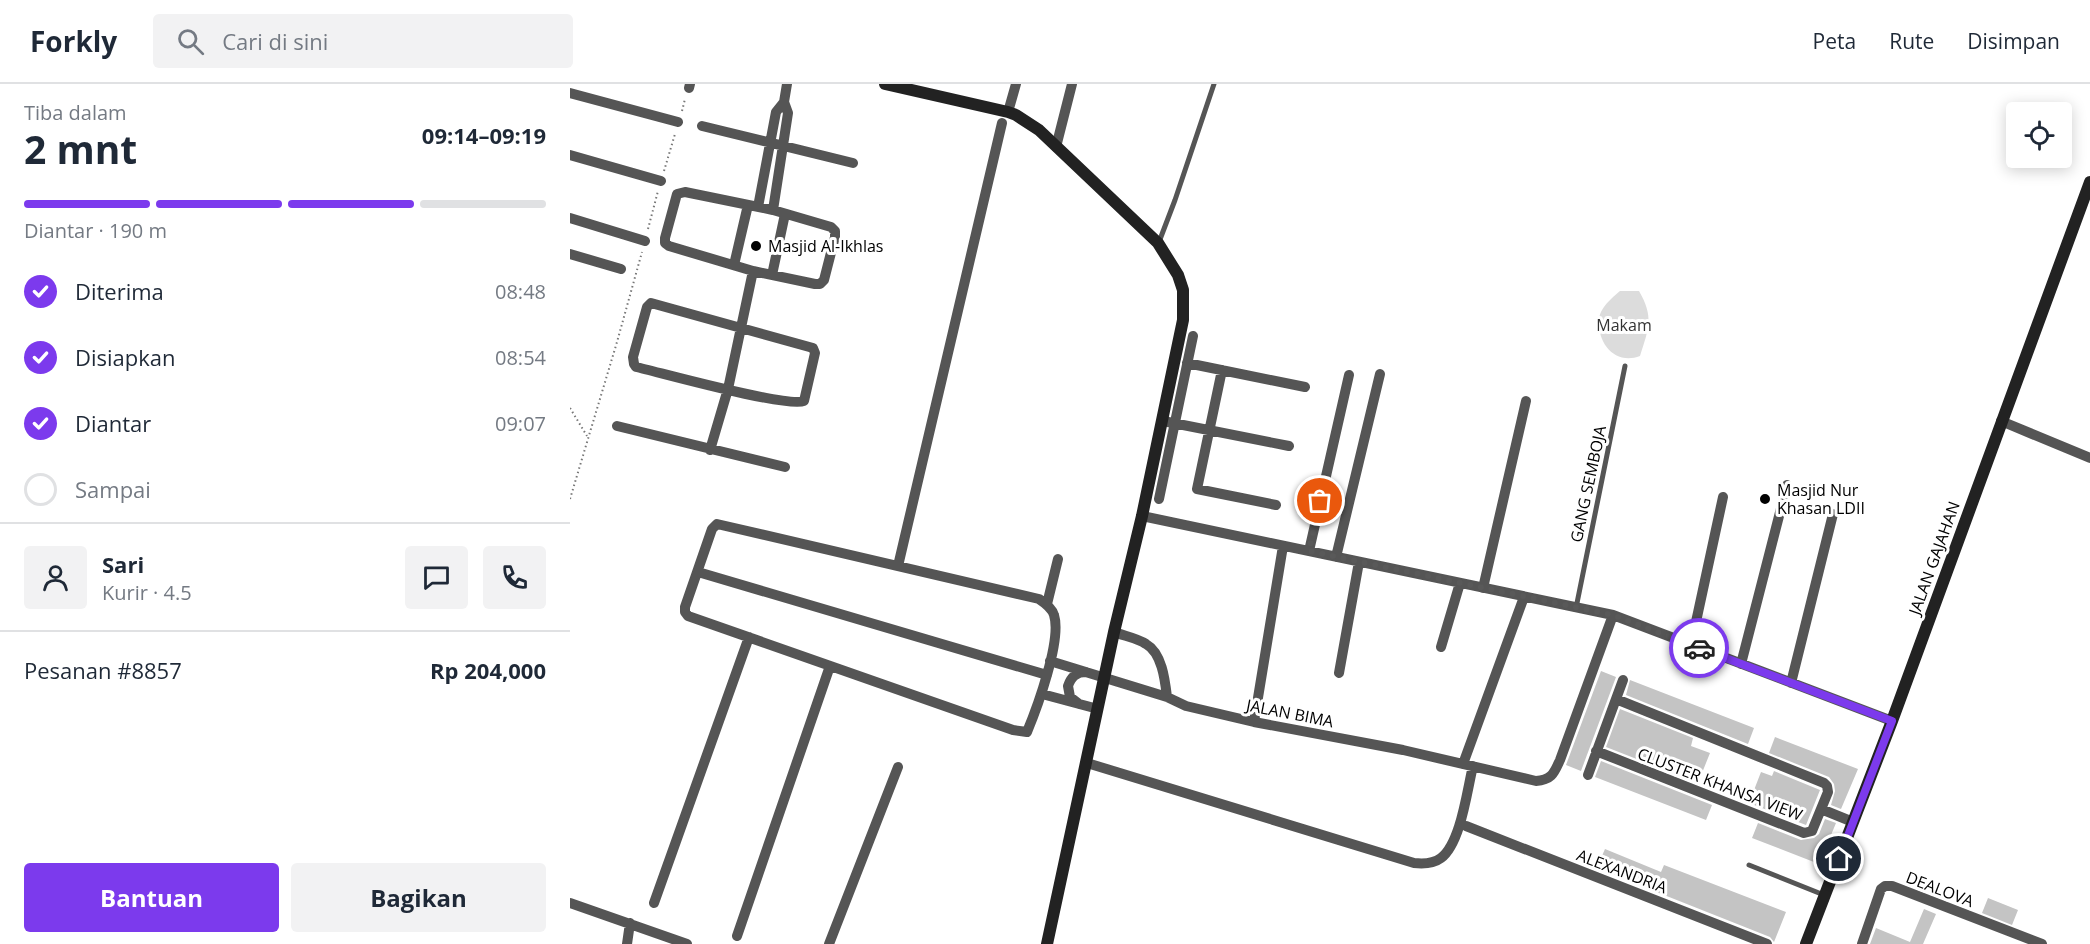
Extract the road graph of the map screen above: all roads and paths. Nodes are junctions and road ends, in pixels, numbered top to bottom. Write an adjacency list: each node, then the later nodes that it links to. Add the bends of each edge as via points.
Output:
1 (787, 84): 9 (street)
2 (885, 84): 7 (street)
3 (1016, 84): 10 (street)
4 (1072, 84): 15 (street)
5 (1214, 84): 25 (lane)
6 (690, 86): 11 (path)
7 (901, 86): 10 (street)
8 (570, 93): 11 (street)
9 (784, 102): 13 (street, via 776,112); 14 (street, via 788,113)
10 (1005, 117): 15 (street, via 1021,118); 64 (street)
11 (678, 122): 18 (path)
12 (702, 126): 13 (street)
13 (771, 143): 14 (street); 20 (street)
14 (784, 146): 17 (street); 21 (street)
15 (1056, 147): 25 (street)
16 (570, 155): 18 (street)
17 (853, 163)
18 (661, 181): 24 (path)
19 (2090, 182): 43 (street, JALAN GAJAHAN)
20 (753, 206): 21 (street); 27 (street); 27 (street, via 685,192 677,194 674,201 665,243)
21 (773, 210): 22 (street)
22 (785, 214): 30 (street); 30 (street, via 831,227 835,237 820,284)
23 (570, 218): 24 (street)
24 (645, 240): 47 (path)
25 (1158, 243): 42 (street, via 1178,274 1184,306)
26 (570, 254): 28 (street)
27 (734, 265): 29 (street)
28 (621, 269)
29 (753, 271): 30 (street); 31 (street)
30 (772, 275)
31 (741, 327): 39 (street); 39 (street, via 814,350 806,397 792,403); 39 (street, via 651,303 633,357 636,367)
32 (1192, 336): 33 (street)
33 (1187, 363): 35 (street); 44 (street)
34 (1625, 366): 70 (lane, GANG SEMBOJA)
35 (1222, 370): 38 (street); 46 (street)
36 (1380, 374): 61 (street)
37 (1349, 375): 60 (street)
38 (1305, 387)
39 (728, 389): 49 (street)
40 (1526, 401): 67 (street)
41 (570, 408): 47 (path)
42 (1161, 421): 44 (street); 58 (street)
43 (2001, 421): 50 (street); 90 (street, JALAN GAJAHAN)
44 (1174, 424): 46 (street); 55 (street)
45 (617, 426): 49 (street)
46 (1210, 430): 48 (street); 56 (street, via 1197,489)
47 (588, 437): 54 (path)
48 (1289, 446)
49 (710, 450): 51 (street)
50 (2090, 458)
51 (785, 467)
52 (1787, 484): 77 (street)
53 (1723, 497): 74 (street)
54 (570, 499)
55 (1159, 499)
56 (1275, 505)
57 (1833, 514): 84 (street)
58 (1142, 516): 59 (street); 72 (street)
59 (1283, 546): 60 (street); 91 (street)
60 (1309, 551): 61 (street)
61 (1336, 557): 63 (street)
62 (1058, 559): 69 (street)
63 (1359, 562): 66 (street); 80 (street)
64 (898, 566): 65 (street, via 717,524); 69 (street)
65 (698, 572): 73 (street, via 685,612 688,616); 81 (street)
66 (1460, 583): 67 (street); 75 (street)
67 (1483, 588): 68 (street)
68 (1524, 597): 70 (street); 94 (street)
69 (1047, 604): 76 (street, via 1056,624)
70 (1576, 608): 71 (street)
71 (1613, 615): 74 (street); 94 (street, JALAN BIMA, via 1552,776 1536,781)
72 (1114, 632): 82 (street); 86 (street, via 1147,644 1155,652)
73 (749, 637): 78 (street); 103 (street)
74 (1690, 645): 77 (street)
75 (1441, 647)
76 (1050, 661): 79 (street); 81 (street)
77 (1741, 664): 84 (street)
78 (830, 666): 85 (street, via 1027,732); 105 (street)
79 (1090, 673): 82 (street); 88 (street, via 1078,673 1068,686 1070,697)
80 (1339, 673)
81 (1047, 675): 85 (street)
82 (1105, 678): 86 (street, JALAN BIMA); 89 (street)
83 (1623, 680): 87 (street)
84 (1791, 683): 90 (street)
85 (1042, 694): 88 (street)
86 (1167, 697): 91 (street, JALAN BIMA, via 1186,706)
87 (1616, 699): 92 (street); 97 (street, CLUSTER KHANSA VIEW, via 1824,783 1828,792)
88 (1079, 704): 89 (street)
89 (1098, 709): 93 (street)
90 (1892, 721): 98 (street, JALAN GAJAHAN)
91 (1254, 722): 94 (street, JALAN BIMA)
92 (1596, 751): 96 (street); 97 (street, CLUSTER KHANSA VIEW, via 1804,833 1812,831)
93 (1087, 763): 94 (street, via 1424,864 1441,858 1454,839); 110 (street)
94 (1468, 765)
95 (898, 767): 109 (street)
96 (1587, 775)
97 (1821, 809): 98 (street, CLUSTER KHANSA VIEW)
98 (1852, 822): 101 (street, JALAN GAJAHAN)
99 (1466, 825): 111 (street, ALEXANDRIA)
100 (1749, 865): 101 (lane)
101 (1825, 896): 106 (street, JALAN GAJAHAN)
102 (570, 903): 104 (street)
103 (654, 903)
104 (630, 923): 107 (street); 108 (street)
105 (737, 936)
106 (1810, 943)
107 (627, 944)
108 (687, 944)
109 (829, 944)
110 (1047, 944)
111 (1767, 944)
112 (1862, 944): 113 (street, DEALOVA, via 1881,890 1892,886)
113 (2042, 944)

